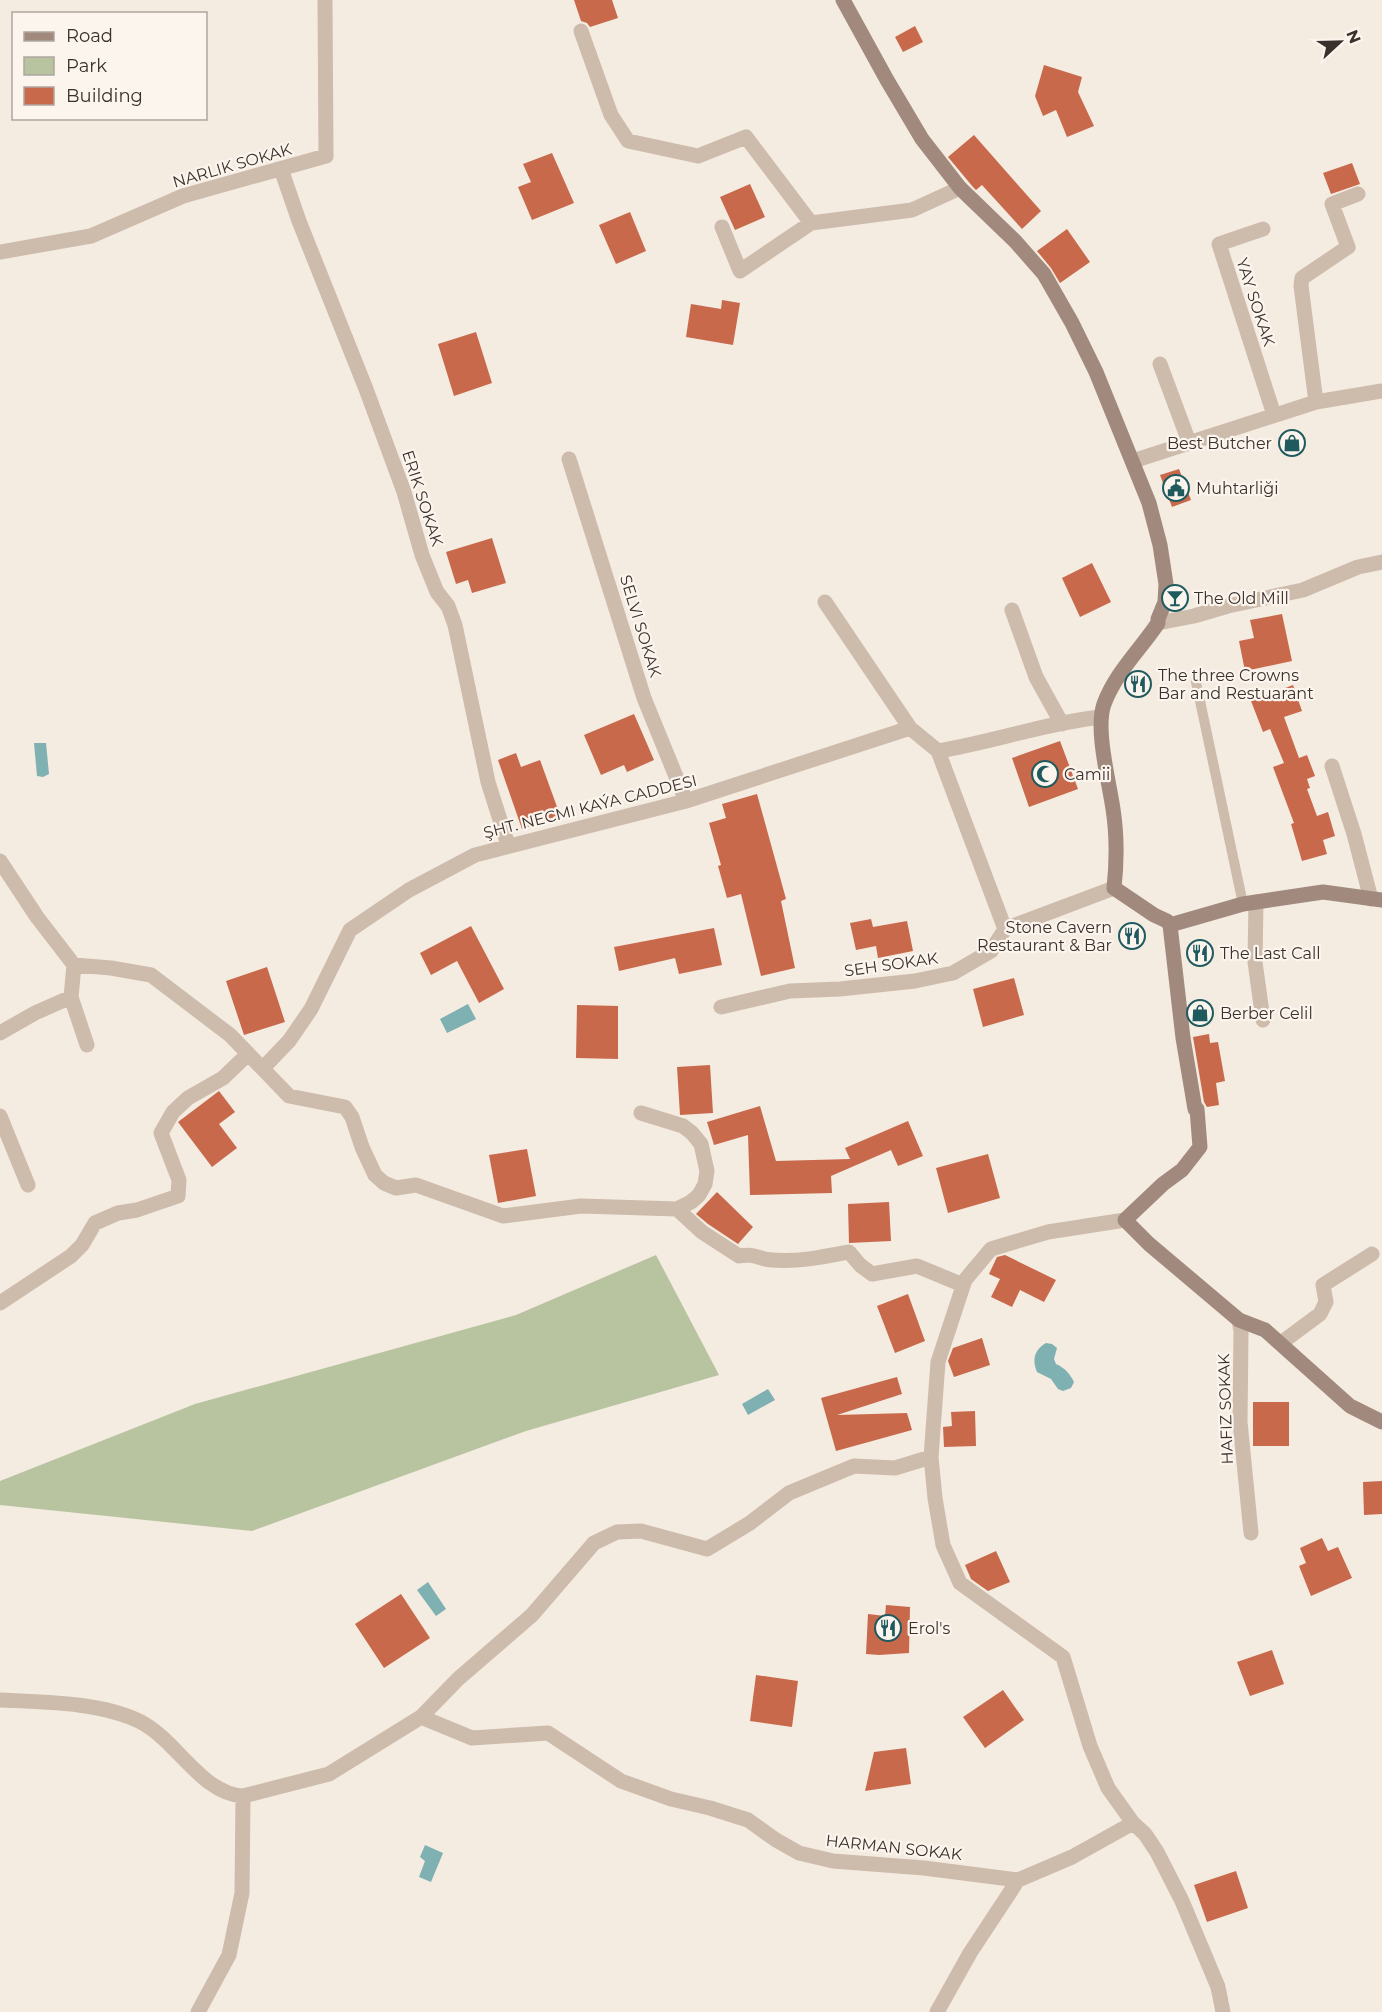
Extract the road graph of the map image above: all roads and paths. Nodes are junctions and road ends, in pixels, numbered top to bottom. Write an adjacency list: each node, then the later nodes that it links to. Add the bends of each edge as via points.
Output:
1 (326, 0): 4 (street, NARLIK SOKAK, via 326,156)
2 (843, 0): 5 (street, via 922,139)
3 (581, 31): 7 (street, via 611,115 628,141 698,156 746,137)
4 (281, 169): 10 (street, NARLIK SOKAK, via 183,196 91,236); 29 (street, ERIK SOKAK, via 404,492 422,555 456,625 488,782)
5 (960, 188): 7 (street, via 912,210); 17 (street, via 1044,274 1096,372)
6 (1358, 194): 13 (street, via 1332,204 1348,247 1302,278)
7 (811, 223): 8 (street, via 740,271)
8 (722, 227)
9 (1263, 229): 14 (street, YAY SOKAK, via 1219,244)
10 (0, 252)
11 (1160, 364): 15 (street)
12 (1382, 391): 13 (street)
13 (1316, 402): 14 (street)
14 (1274, 415): 15 (street)
15 (1189, 442): 17 (street)
16 (569, 459): 28 (street, SELVI SOKAK, via 644,698)
17 (1133, 461): 21 (street, via 1160,545 1166,584)
18 (1382, 562): 21 (street, via 1358,567 1303,590)
19 (825, 602): 25 (street)
20 (1012, 610): 24 (street, via 1036,677)
21 (1158, 623): 23 (street, via 1119,673)
22 (1196, 682): 33 (lane)
23 (1101, 717): 24 (street); 31 (street, via 1117,845)
24 (1062, 724): 26 (street)
25 (910, 728): 26 (street); 28 (street, ŞHT. NECMI KAÝA CADDESI)
26 (938, 752): 35 (street)
27 (1332, 766): 32 (street)
28 (686, 801): 29 (street, ŞHT. NECMI KAÝA CADDESI)
29 (508, 845): 43 (street, ŞHT. NECMI KAÝA CADDESI, via 476,855 408,890 350,930 311,1009 289,1041)
30 (0, 861): 36 (street)
31 (1114, 888): 34 (street); 35 (street)
32 (1376, 899): 33 (street, via 1323,892)
33 (1249, 903): 34 (street); 39 (street)
34 (1170, 925): 48 (street, via 1200,1147 1182,1170)
35 (1005, 929): 38 (street, SEH SOKAK, via 991,951 953,973 915,981 790,991)
36 (74, 965): 37 (street); 42 (street, via 151,975 230,1035)
37 (71, 997): 40 (street); 41 (street)
38 (721, 1007)
39 (1263, 1020)
40 (0, 1033)
41 (87, 1045)
42 (248, 1054): 43 (street); 51 (street, via 223,1078 188,1098 173,1112 161,1133 179,1180 178,1196 118,1212 95,1224 71,1256)
43 (263, 1068): 47 (street, via 290,1096 345,1107 375,1175 396,1188 416,1185 503,1216 581,1206)
44 (641, 1113): 47 (street, via 683,1126 701,1144 707,1171 705,1184 692,1202)
45 (0, 1116): 46 (street)
46 (28, 1185)
47 (677, 1209): 50 (street, via 702,1232 739,1256 804,1261 849,1252 872,1274 917,1266)
48 (1125, 1220): 50 (street, via 1048,1232 991,1249); 52 (street)
49 (1372, 1254): 53 (street, via 1323,1284 1326,1302 1320,1314)
50 (963, 1285): 55 (street, via 938,1362)
51 (0, 1303)
52 (1239, 1320): 53 (street, via 1265,1330); 56 (street, HAFIZ SOKAK, via 1240,1422)
53 (1281, 1343): 54 (street, via 1350,1406)
54 (1382, 1422)
55 (931, 1457): 58 (street, via 895,1468 854,1466 789,1493 707,1549 641,1531 617,1532 594,1543 532,1615); 60 (street, via 943,1545 957,1587 1063,1657 1090,1746 1108,1788)
56 (1251, 1533)
57 (0, 1700): 59 (street, via 54,1702 139,1721 158,1733 216,1788 231,1796)
58 (421, 1717): 59 (street, via 329,1774); 61 (street, HARMAN SOKAK, via 472,1738 548,1733 621,1782 748,1820 800,1853 833,1862)
59 (243, 1796): 62 (street, via 242,1893 230,1955)
60 (1133, 1823): 61 (street, via 1072,1857); 64 (street, via 1157,1852 1182,1901 1218,1987)
61 (1018, 1880): 63 (street)
62 (198, 2012)
63 (936, 2012)
64 (1222, 2012)

